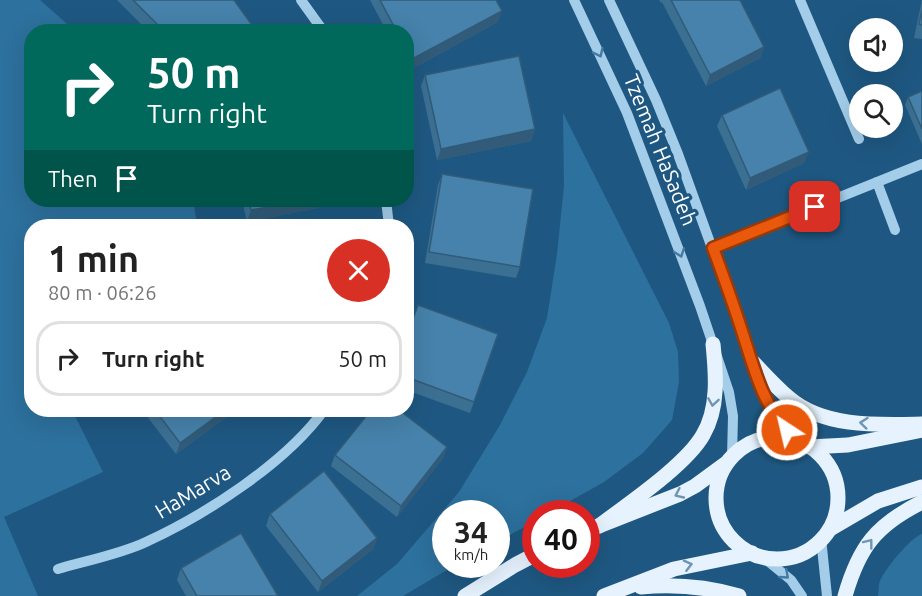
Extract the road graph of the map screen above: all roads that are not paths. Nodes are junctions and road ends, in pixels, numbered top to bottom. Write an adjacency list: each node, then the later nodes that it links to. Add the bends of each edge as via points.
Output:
1 (301, 0): 5 (street)
2 (574, 0): 11 (street, Tzemah HaSadeh, one-way to 11, via 627,113)
3 (609, 0): 10 (street, Tzemah HaSadeh, via 656,100)
4 (800, 0): 6 (street)
5 (318, 24)
6 (860, 139)
7 (922, 164): 8 (street)
8 (877, 182): 9 (street); 10 (street)
9 (895, 230)
10 (713, 248): 12 (street, Tzemah HaSadeh)
11 (713, 344): 17 (street, Tzemah HaSadeh, via 733,416); 20 (main road, one-way to 20, via 715,392 703,435 687,455)
12 (753, 362): 14 (main road, one-way to 12, via 878,424 830,417 790,399); 16 (street, Tzemah HaSadeh, via 778,421)
13 (317, 417): 25 (street, HaMarva, via 283,454 242,487 200,513 144,543)
14 (922, 423)
15 (922, 430): 16 (main road, via 848,445)
16 (802, 443): 17 (main road, via 774,437 762,439 743,447); 22 (main road, via 829,465 838,488 837,509)
17 (730, 459): 21 (main road, one-way to 21, via 680,494); 23 (main road, via 717,488 718,516 728,534 744,549)
18 (922, 487): 22 (main road, via 878,501)
19 (922, 502): 31 (main road, one-way to 19, via 859,556 871,539 887,523)
20 (600, 523)
21 (600, 526)
22 (826, 534): 23 (main road, via 816,545 797,555); 30 (street)
23 (758, 555): 26 (main road, one-way to 23, via 674,569); 29 (street, one-way to 29, via 791,580)
24 (522, 561): 27 (main road)
25 (58, 569)
26 (614, 592): 28 (main road, via 671,586)
27 (465, 596)
28 (739, 596)
29 (802, 596)
30 (827, 596)
31 (845, 596)

